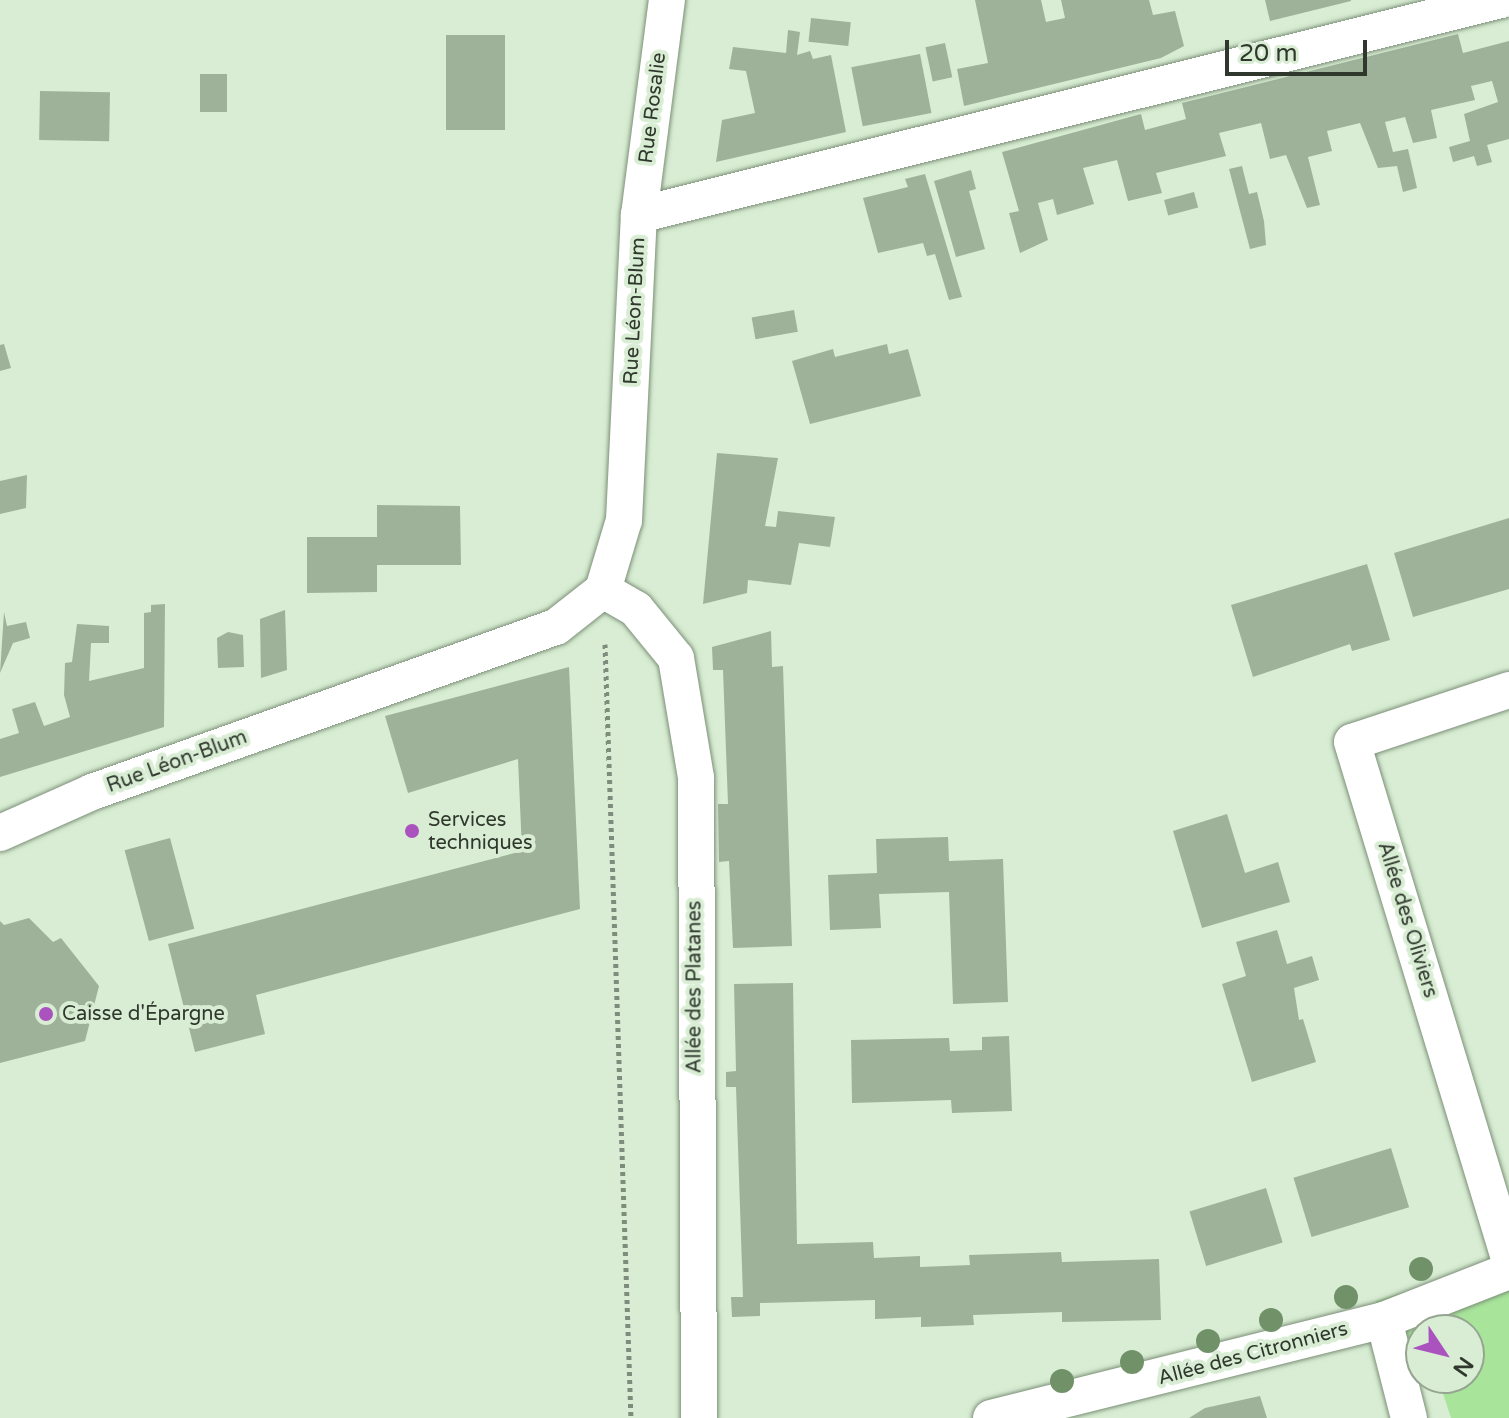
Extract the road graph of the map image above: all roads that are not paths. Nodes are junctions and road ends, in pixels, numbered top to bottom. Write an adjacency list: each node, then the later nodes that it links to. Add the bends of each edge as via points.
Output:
1 (667, 0): 3 (street, Rue Rosalie)
2 (1501, 0): 3 (street, Rue Léon-Blum)
3 (639, 215): 4 (street, Rue Léon-Blum, via 624,520)
4 (603, 590): 6 (street, Rue Léon-Blum, via 556,627 92,792); 10 (street, Allée des Platanes, via 636,609 676,658 696,778)
5 (1509, 690): 7 (street, Allée des Oliviers, via 1352,742)
6 (0, 833)
7 (1509, 1258)
8 (1509, 1271): 9 (street, Allée des Citronniers)
9 (1384, 1320): 11 (street, Allée des Citronniers); 12 (street)
10 (699, 1418)
11 (991, 1418)
12 (1409, 1418)

